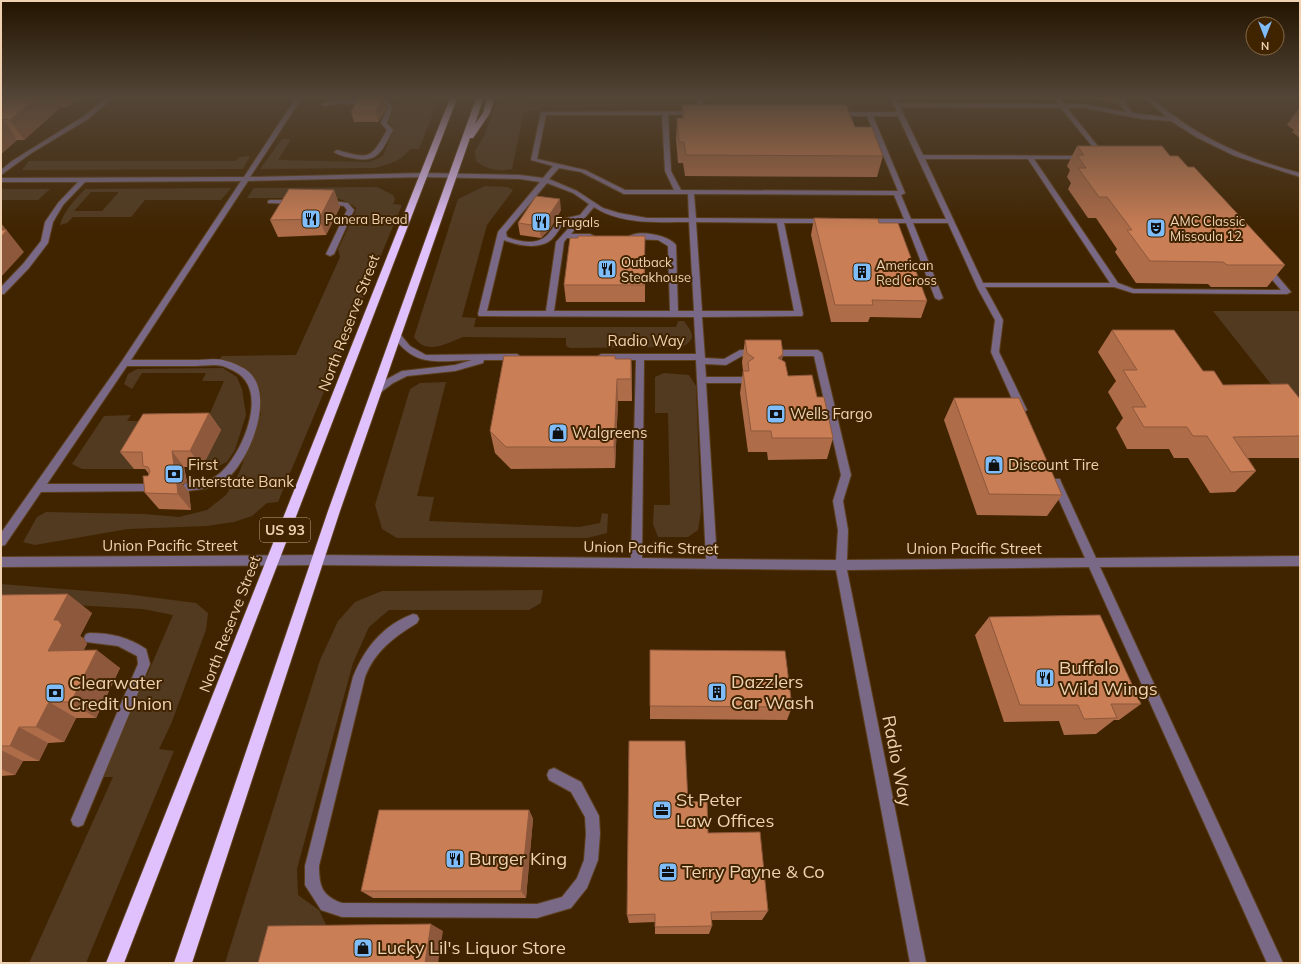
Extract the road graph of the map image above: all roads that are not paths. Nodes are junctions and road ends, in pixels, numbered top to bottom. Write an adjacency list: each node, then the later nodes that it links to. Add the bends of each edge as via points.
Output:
1 (45, 141): 18 (street, via 20,156)
2 (271, 141): 22 (street)
3 (384, 141): 12 (street, via 373,156 363,157)
4 (437, 141): 19 (highway, North Reserve Street / US 93)
5 (538, 141): 16 (street, via 534,160)
6 (666, 141): 26 (street, via 668,171)
7 (880, 141): 28 (street, via 902,193)
8 (914, 141): 13 (street)
9 (1093, 141): 15 (street, via 1107,157)
10 (1208, 141): 21 (street, via 1278,170)
11 (465, 143): 20 (highway, US 93)
12 (337, 152)
13 (921, 157): 14 (street); 39 (street)
14 (952, 157): 15 (street); 17 (street)
15 (1030, 157): 47 (street)
16 (558, 165): 25 (street); 26 (street, via 583,171 624,192)
17 (963, 165)
18 (1, 174)
19 (424, 175): 20 (street); 22 (street); 69 (highway, North Reserve Street / US 93)
20 (455, 175): 25 (street, via 520,177); 53 (highway, US 93)
21 (1300, 175)
22 (246, 179): 24 (street); 59 (street)
23 (1, 180): 24 (street)
24 (83, 180): 48 (street, via 60,204 49,222 45,241)
25 (544, 181): 32 (street, via 575,192); 40 (street)
26 (679, 193): 27 (street)
27 (691, 193): 28 (street); 34 (street)
28 (897, 193): 38 (street)
29 (270, 202): 30 (street)
30 (302, 202)
31 (318, 202): 44 (street, via 346,204 351,210)
32 (593, 204): 33 (street); 34 (street, via 618,215 646,220)
33 (583, 216): 40 (street, via 560,221 550,238 543,242 532,244 511,241 504,238); 41 (street)
34 (693, 220): 35 (street); 52 (street)
35 (780, 221): 36 (street); 52 (street, via 799,314)
36 (836, 221)
37 (860, 221): 38 (street)
38 (908, 221): 39 (street); 49 (street)
39 (951, 221): 46 (street)
40 (502, 232): 50 (street, via 482,314)
41 (565, 236): 42 (street); 50 (street, via 560,242)
42 (596, 236)
43 (627, 236): 51 (street, via 658,237 668,240 672,246)
44 (330, 254)
45 (1261, 263): 47 (street, via 1287,292 1133,291)
46 (981, 285): 47 (street); 63 (street, via 999,320 995,352)
47 (1115, 285)
48 (1, 292)
49 (939, 298)
50 (550, 314): 51 (street)
51 (674, 314): 52 (street)
52 (698, 314): 58 (street)
53 (397, 336): 54 (street, via 407,348 425,358); 62 (highway, US 93)
54 (496, 358): 55 (street); 62 (street, via 455,368 405,373)
55 (528, 358)
56 (592, 358): 57 (street, Radio Way)
57 (640, 358): 58 (street, Radio Way); 73 (street)
58 (701, 359): 60 (street); 76 (street, Radio Way, via 726,362 740,353 818,353 821,380 846,475 838,501 843,530)
59 (125, 363): 65 (street, via 224,363 238,368 249,378 256,394 256,412 248,437 232,467 223,478 212,484); 66 (street)
60 (702, 380): 61 (street); 75 (street)
61 (744, 380)
62 (377, 391): 70 (highway, US 93)
63 (1026, 420)
64 (1053, 476): 74 (street)
65 (188, 487)
66 (38, 488): 67 (street); 68 (street)
67 (157, 488)
68 (1, 542)
69 (273, 560): 70 (street, Union Pacific Street); 72 (street, Union Pacific Street); 81 (highway, North Reserve Street / US 93)
70 (318, 560): 73 (street, Union Pacific Street); 82 (highway, US 93)
71 (1300, 561): 74 (street, Union Pacific Street)
72 (1, 562)
73 (636, 563): 75 (street, Union Pacific Street)
74 (1094, 563): 76 (street, Union Pacific Street); 84 (street)
75 (712, 564): 76 (street, Union Pacific Street)
76 (841, 565): 83 (street, Radio Way)
77 (413, 619): 79 (street, via 393,630 376,645 365,660 359,677 312,866 312,885 326,904 342,910 537,911 566,903 582,883 590,860 592,816 576,787)
78 (90, 638): 80 (street, via 112,638 131,645 142,653 144,664)
79 (554, 775)
80 (78, 820)
81 (115, 963)
82 (183, 963)
83 (918, 963)
84 (1275, 963)

